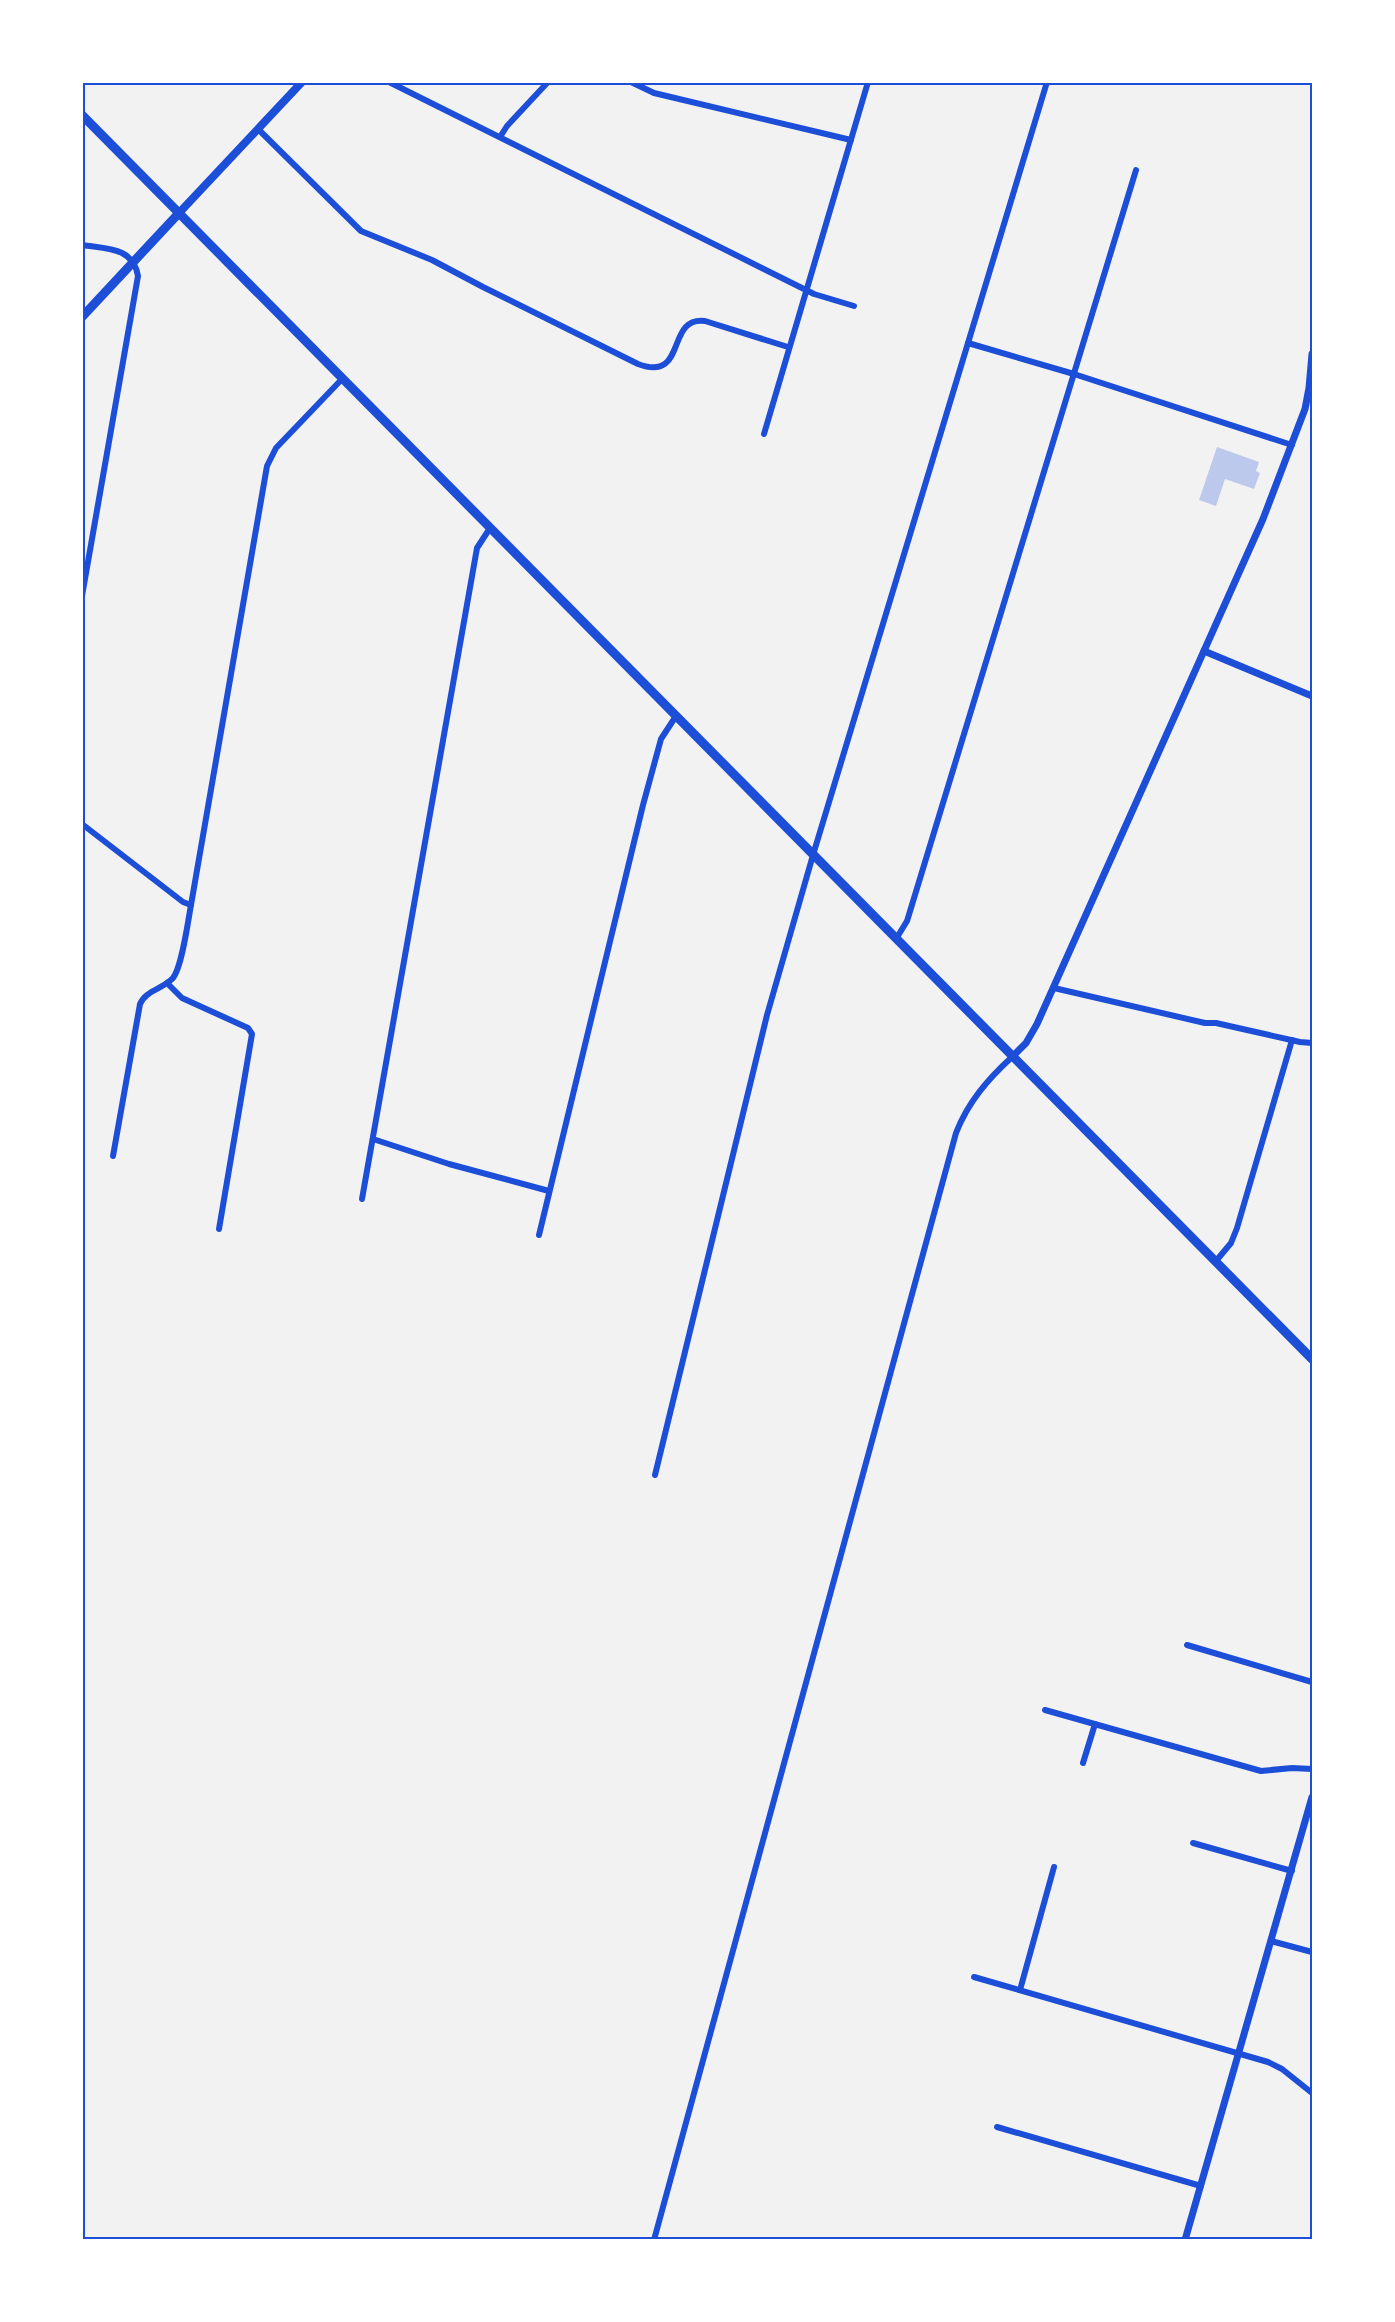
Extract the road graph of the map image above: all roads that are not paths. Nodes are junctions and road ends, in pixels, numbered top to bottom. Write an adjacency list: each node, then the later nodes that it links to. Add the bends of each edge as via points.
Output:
1 (302, 82): 8 (main road)
2 (389, 82): 9 (street)
3 (548, 82): 9 (street)
4 (631, 82): 10 (street, via 654,93)
5 (868, 82): 10 (street)
6 (1047, 82): 18 (street)
7 (82, 115): 12 (main road)
8 (258, 129): 12 (main road); 19 (street, via 361,231 432,260 638,364 652,368 666,364 674,355 684,326 694,320)
9 (500, 137): 15 (street)
10 (851, 140): 15 (street)
11 (1136, 170): 21 (street)
12 (179, 213): 14 (main road); 22 (main road)
13 (82, 245): 14 (street, via 122,252)
14 (133, 262): 17 (main road); 26 (street, via 138,273 137,288)
15 (806, 290): 16 (street); 19 (street)
16 (854, 306)
17 (82, 317)
18 (968, 343): 21 (street); 31 (street)
19 (788, 347): 23 (street)
20 (1312, 354): 24 (street, via 1307,399)
21 (1074, 374): 24 (street); 33 (street, via 907,921)
22 (342, 379): 25 (main road); 32 (street, via 276,448 267,466)
23 (764, 434)
24 (1292, 445): 27 (street)
25 (490, 528): 29 (main road); 39 (street, via 477,548)
26 (82, 596)
27 (1204, 651): 28 (street); 35 (street)
28 (1312, 696)
29 (676, 716): 31 (main road); 41 (street, via 661,740 646,794)
30 (82, 824): 32 (street)
31 (813, 855): 33 (main road); 47 (street, via 767,1015)
32 (191, 905): 34 (street, via 178,969)
33 (896, 939): 38 (main road)
34 (167, 983): 40 (street, via 147,995 139,1010); 43 (street, via 182,998 248,1028 252,1034)
35 (1054, 988): 36 (street); 38 (street, via 1030,1038)
36 (1292, 1040): 37 (street); 45 (street, via 1234,1237)
37 (1312, 1043)
38 (1012, 1057): 45 (main road); 66 (street, via 976,1095 956,1133)
39 (373, 1139): 41 (street); 42 (street)
40 (113, 1156)
41 (549, 1191): 44 (street)
42 (362, 1198)
43 (219, 1229)
44 (539, 1235)
45 (1216, 1261): 46 (main road)
46 (1312, 1359)
47 (655, 1475)
48 (1187, 1645): 49 (street)
49 (1312, 1682)
50 (1045, 1710): 51 (street)
51 (1095, 1724): 52 (street); 53 (street, via 1261,1771)
52 (1083, 1763)
53 (1312, 1769)
54 (1312, 1797): 57 (street)
55 (1193, 1842): 57 (street)
56 (1054, 1867): 61 (street)
57 (1292, 1871): 58 (street)
58 (1271, 1941): 59 (street); 62 (street)
59 (1312, 1952)
60 (974, 1977): 61 (street)
61 (1020, 1990): 62 (street)
62 (1238, 2052): 63 (street, via 1282,2069); 65 (street)
63 (1312, 2093)
64 (997, 2127): 65 (street)
65 (1201, 2186): 67 (street)
66 (654, 2240)
67 (1185, 2240)

